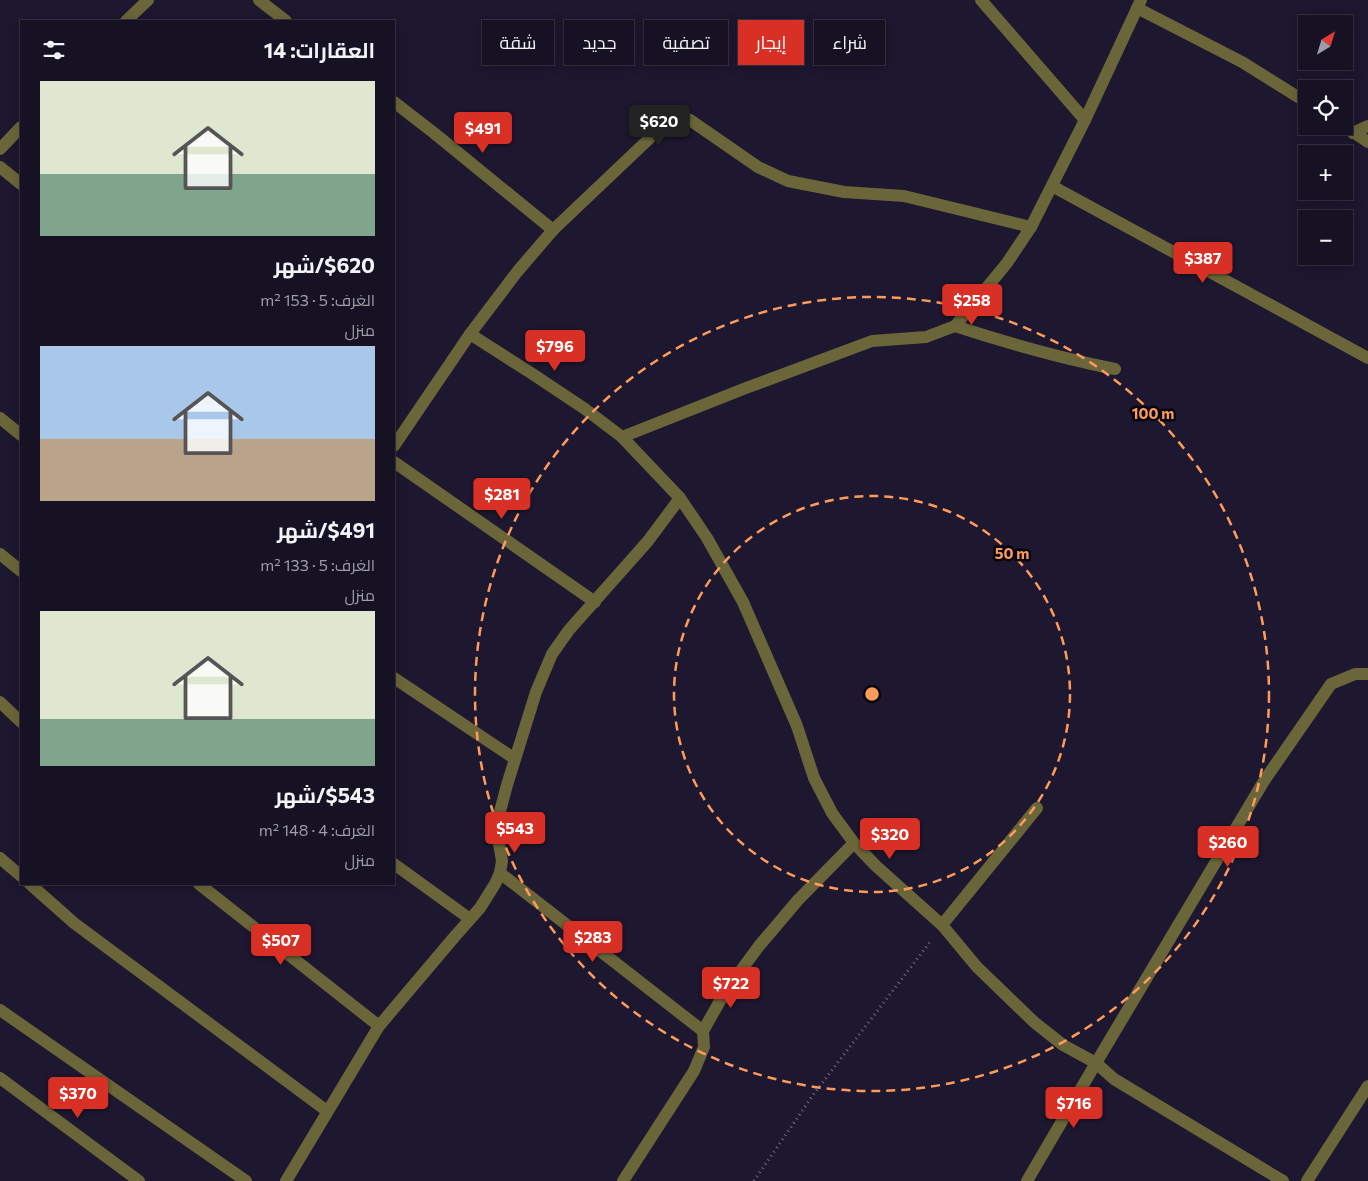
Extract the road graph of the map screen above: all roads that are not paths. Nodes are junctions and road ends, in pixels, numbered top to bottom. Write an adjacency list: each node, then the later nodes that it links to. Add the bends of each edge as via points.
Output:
1 (148, 0): 5 (street)
2 (259, 0): 6 (street)
3 (981, 0): 9 (street)
4 (1139, 4): 7 (street); 9 (street)
5 (127, 20)
6 (285, 20)
7 (1298, 97)
8 (395, 103): 20 (street)
9 (1085, 120): 18 (street)
10 (1368, 126): 12 (street)
11 (20, 127): 15 (street)
12 (1353, 129)
13 (1353, 133): 14 (street)
14 (1368, 142)
15 (0, 149)
16 (0, 167): 17 (street)
17 (20, 183)
18 (1052, 186): 19 (street); 23 (street)
19 (1031, 227): 20 (street, via 904,196 844,192 788,181 758,167 690,120 679,116 663,124); 21 (street, via 1007,263)
20 (553, 230): 22 (street)
21 (955, 326): 24 (street); 27 (street, via 926,337 872,341)
22 (470, 334): 27 (street); 28 (street)
23 (1368, 358)
24 (1115, 369)
25 (0, 418): 26 (street)
26 (20, 434)
27 (622, 437): 30 (street)
28 (395, 445)
29 (395, 463): 33 (street)
30 (680, 498): 33 (street); 40 (street, via 743,602 797,726 814,778 832,813)
31 (0, 554): 32 (street)
32 (20, 570)
33 (595, 602): 38 (street, via 552,654)
34 (1368, 674): 52 (street, via 1355,674 1331,684 1264,781)
35 (395, 679): 38 (street)
36 (0, 702): 37 (street)
37 (20, 721)
38 (515, 759): 43 (street, via 498,819)
39 (1037, 808): 48 (street)
40 (854, 843): 48 (street); 51 (street, via 758,946 724,992)
41 (0, 858): 44 (street)
42 (395, 865): 47 (street)
43 (500, 873): 47 (street, via 496,884); 51 (street)
44 (20, 875)
45 (31, 885): 55 (street, via 74,923)
46 (200, 885): 50 (street)
47 (470, 919): 50 (street)
48 (942, 925): 52 (street, via 977,967 1034,1022 1063,1045)
49 (0, 1010): 57 (street)
50 (379, 1026): 55 (street)
51 (703, 1031): 59 (street, via 704,1047 694,1071)
52 (1096, 1063): 60 (street); 61 (street, via 1114,1079)
53 (0, 1078): 56 (street)
54 (1368, 1086): 62 (street)
55 (327, 1111): 58 (street)
56 (139, 1181)
57 (246, 1181)
58 (286, 1181)
59 (623, 1181)
60 (1027, 1181)
61 (1283, 1181)
62 (1307, 1181)

